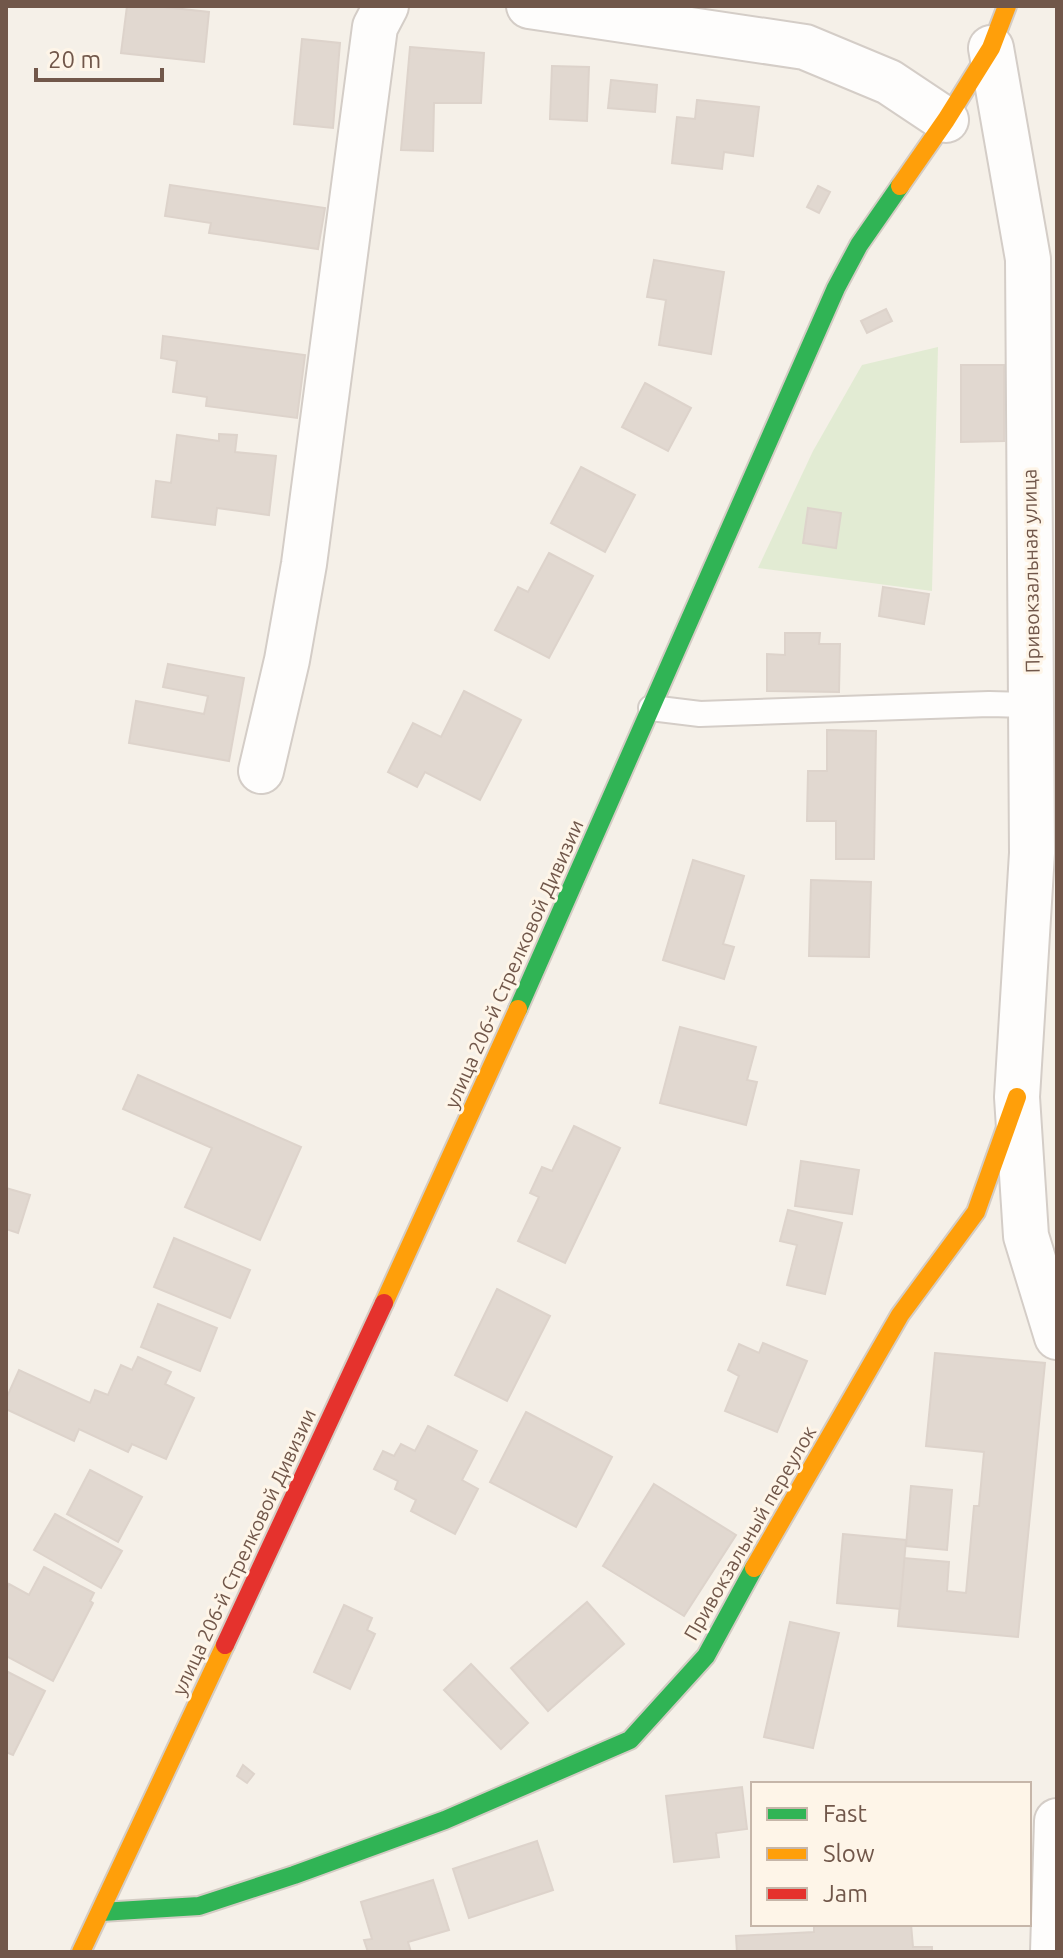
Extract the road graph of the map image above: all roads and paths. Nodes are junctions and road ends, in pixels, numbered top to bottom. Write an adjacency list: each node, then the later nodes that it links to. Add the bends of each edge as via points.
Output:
1 (386, 6): 9 (street, via 375,27 304,564)
2 (529, 6): 5 (street, via 805,47 889,82)
3 (1007, 6): 4 (main road, улица 206-й Стрелковой Дивизии)
4 (991, 48): 5 (main road, улица 206-й Стрелковой Дивизии); 6 (street, Привокзальная улица, via 1028,259)
5 (946, 120): 7 (main road, улица 206-й Стрелковой Дивизии, via 859,245 836,288)
6 (1044, 581): 8 (street, Привокзальная улица)
7 (651, 708): 8 (lane, via 700,714 989,704); 13 (main road, улица 206-й Стрелковой Дивизии, via 448,1167)
8 (1041, 719): 10 (street, Привокзальная улица)
9 (261, 771)
10 (1017, 1097): 11 (street, Привокзальная улица, via 1026,1236); 13 (main road, Привокзальный переулок, via 976,1212 900,1315 706,1656 630,1740 445,1820 199,1906)
11 (1057, 1337)
12 (1057, 1821): 15 (street)
13 (101, 1912): 14 (main road, улица 206-й Стрелковой Дивизии)
14 (81, 1952)
15 (1053, 1952)

